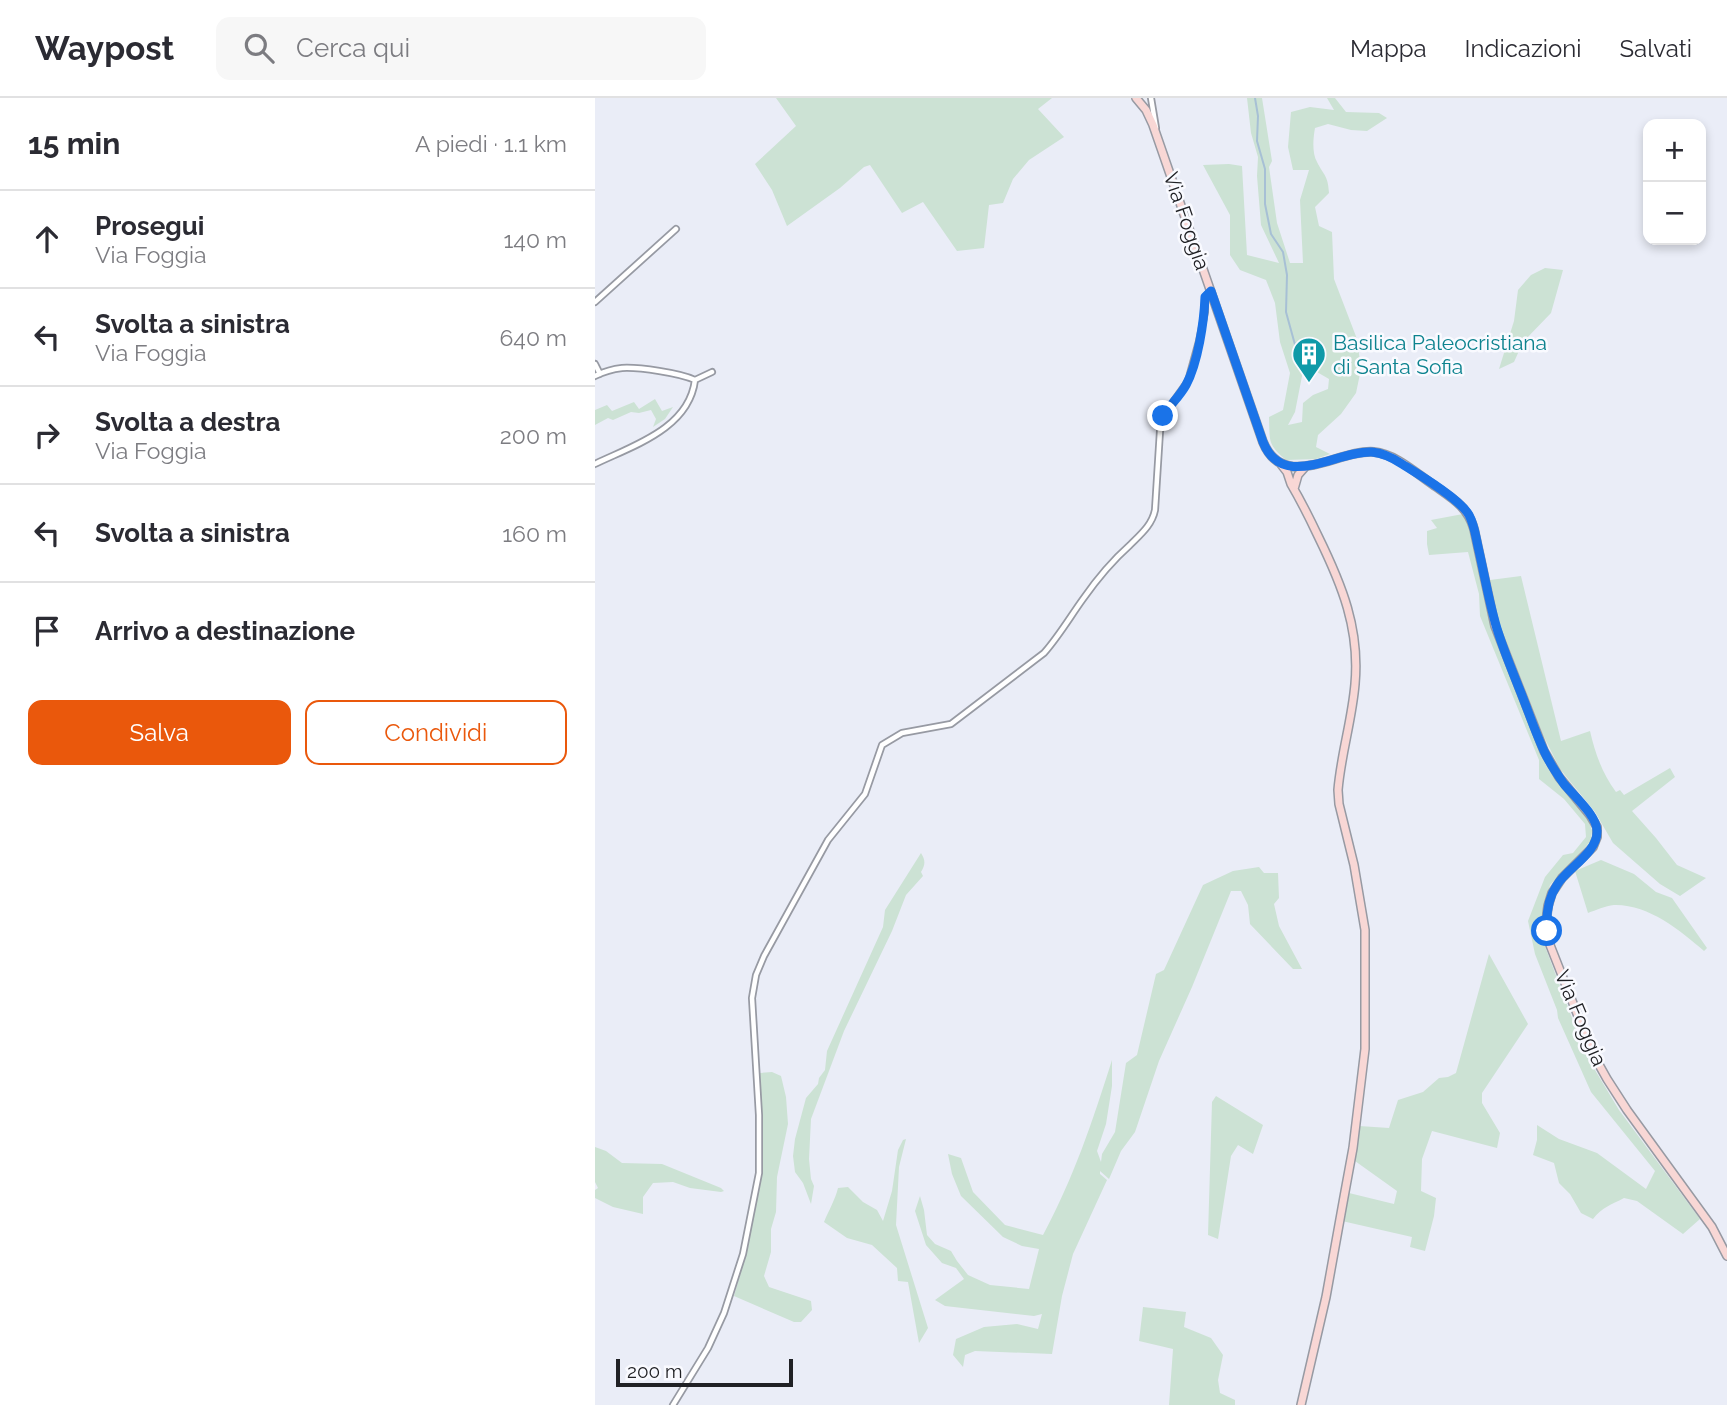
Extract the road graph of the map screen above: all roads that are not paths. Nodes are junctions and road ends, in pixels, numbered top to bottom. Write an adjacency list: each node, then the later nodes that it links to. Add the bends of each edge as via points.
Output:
1 (1136, 98): 3 (main road, Via Foggia)
2 (1151, 98): 3 (street)
3 (1157, 135): 5 (main road, Via Foggia)
4 (676, 229): 6 (street)
5 (1211, 291): 11 (main road, Via Foggia, via 1265,447); 19 (street, via 1205,297 1188,381 1163,416 1153,520 1108,565 1045,653 950,724 902,733 882,745 865,794 828,840 764,956 752,998 758,1173 743,1254 708,1348)
6 (595, 302)
7 (595, 364): 9 (street)
8 (712, 372): 10 (street)
9 (598, 375): 10 (street, via 632,368)
10 (695, 380): 12 (street, via 688,401 668,426)
11 (1279, 463): 14 (main road, Via Foggia); 15 (main road)
12 (595, 464)
13 (1306, 466): 14 (main road, Via Foggia); 16 (main road); 18 (main road, Via Foggia, via 1380,453 1443,492 1468,514 1499,638 1544,751 1597,827 1593,847 1552,893 1546,922 1550,945 1607,1079 1713,1227)
14 (1294, 467): 15 (main road); 16 (main road)
15 (1288, 476): 17 (main road)
16 (1297, 477): 17 (main road)
17 (1294, 490): 20 (main road, via 1341,585 1355,640 1355,687 1338,790 1365,930 1365,1049 1353,1148)
18 (1727, 1256)
19 (673, 1405)
20 (1301, 1405)

